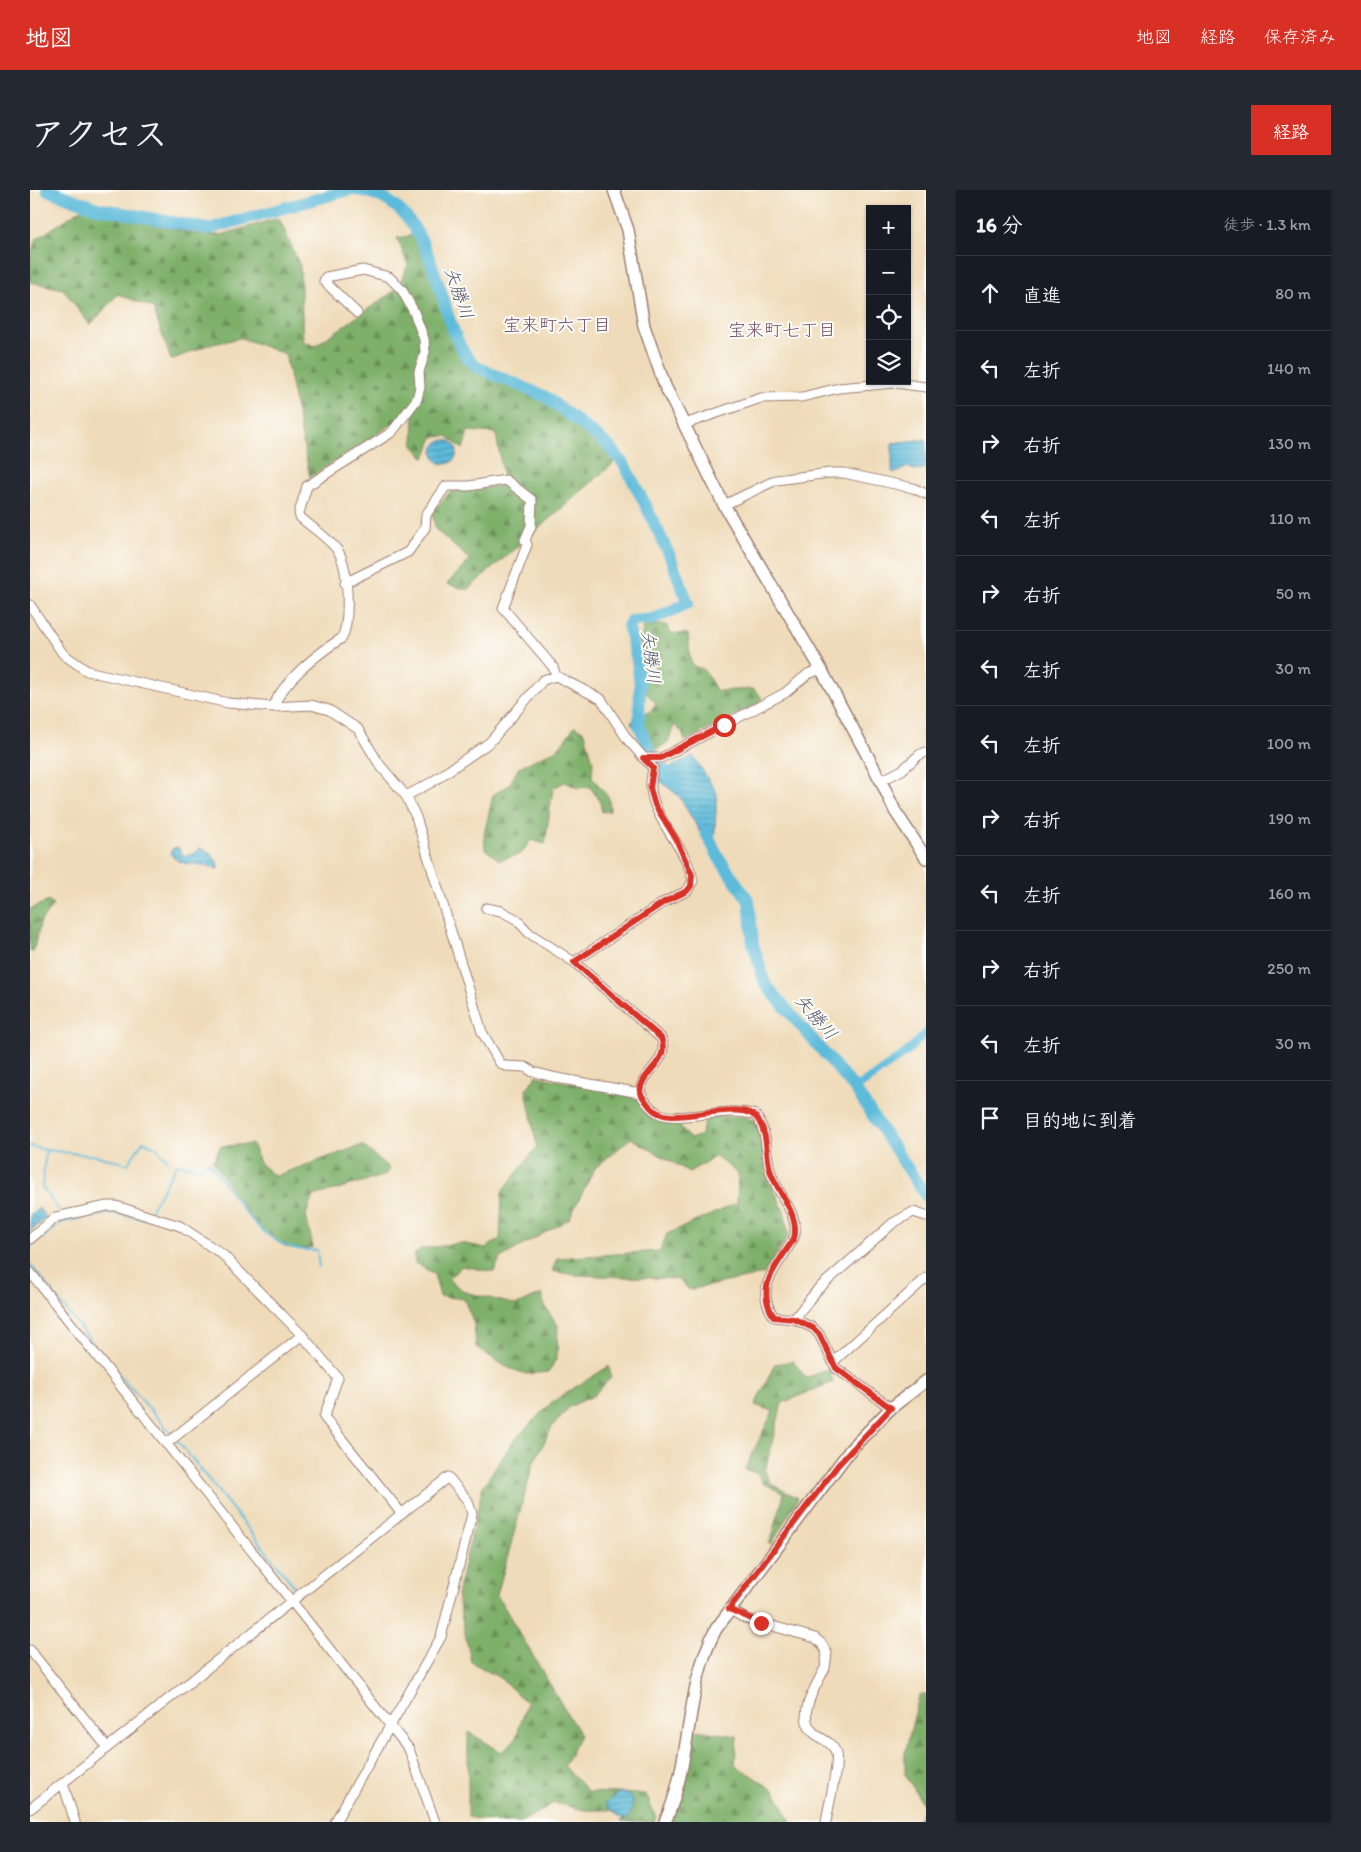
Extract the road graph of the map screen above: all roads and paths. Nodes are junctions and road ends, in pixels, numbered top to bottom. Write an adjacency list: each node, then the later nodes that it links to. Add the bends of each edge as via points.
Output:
1 (614, 190): 4 (street, via 628,230 650,348)
2 (357, 313): 7 (street, via 324,281 326,277 363,270 389,277 402,290 414,312 426,352 419,372 418,399 392,432 307,486 300,518 338,552)
3 (926, 386): 4 (street, via 894,383 839,388 802,397 761,398)
4 (685, 424): 6 (street)
5 (926, 494): 6 (street, via 914,488 830,473 776,480)
6 (724, 505): 9 (street)
7 (345, 584): 10 (street, via 408,552 425,528 426,515 446,486 506,480 532,500 532,506 531,526 525,540 527,545 503,608 553,667); 11 (street, via 347,620 342,638 294,677 277,696)
8 (30, 605): 11 (street, via 62,654 87,671 228,703)
9 (821, 669): 13 (street, via 808,674 785,693 660,758); 14 (street)
10 (556, 676): 13 (street, via 601,699); 15 (street, via 543,680 490,742)
11 (273, 707): 15 (street, via 311,705 329,710 358,728 379,764)
12 (926, 752): 14 (street)
13 (643, 758): 18 (street, via 653,768 650,788 655,805 676,839 692,875 691,886)
14 (881, 781): 16 (street, via 895,811)
15 (406, 796): 19 (street, via 420,828 482,1032 500,1063 557,1078)
16 (926, 858)
17 (486, 908): 18 (street, via 516,919 530,933)
18 (574, 962): 19 (street, via 661,1038 661,1057 645,1075)
19 (640, 1093): 24 (street, via 663,1115 747,1112 758,1120 766,1138 772,1175 795,1227 793,1241 767,1283 767,1306 774,1317)
20 (926, 1216): 24 (street, via 912,1212 893,1223 818,1290)
21 (30, 1239): 25 (street, via 56,1217 107,1206 180,1226 222,1254)
22 (30, 1272): 29 (street)
23 (926, 1278): 26 (street)
24 (794, 1319): 26 (street, via 819,1334)
25 (302, 1335): 29 (street); 30 (street, via 338,1378 324,1417)
26 (832, 1362): 28 (street)
27 (926, 1381): 28 (street)
28 (891, 1408): 32 (street, via 838,1465)
29 (166, 1444): 31 (street)
30 (402, 1514): 31 (street); 34 (street, via 448,1477 468,1501 472,1514 441,1637)
31 (291, 1602): 34 (street); 35 (street)
32 (729, 1609): 41 (street, via 700,1662 683,1768); 42 (street, via 744,1618 815,1638 825,1648 825,1668 806,1709 806,1718 816,1735 831,1745 837,1757)
33 (30, 1650): 35 (street)
34 (390, 1727): 39 (street); 40 (street, via 412,1756)
35 (107, 1747): 36 (street)
36 (63, 1783): 37 (street); 38 (street)
37 (30, 1810)
38 (75, 1822)
39 (335, 1822)
40 (435, 1822)
41 (665, 1822)
42 (826, 1822)

